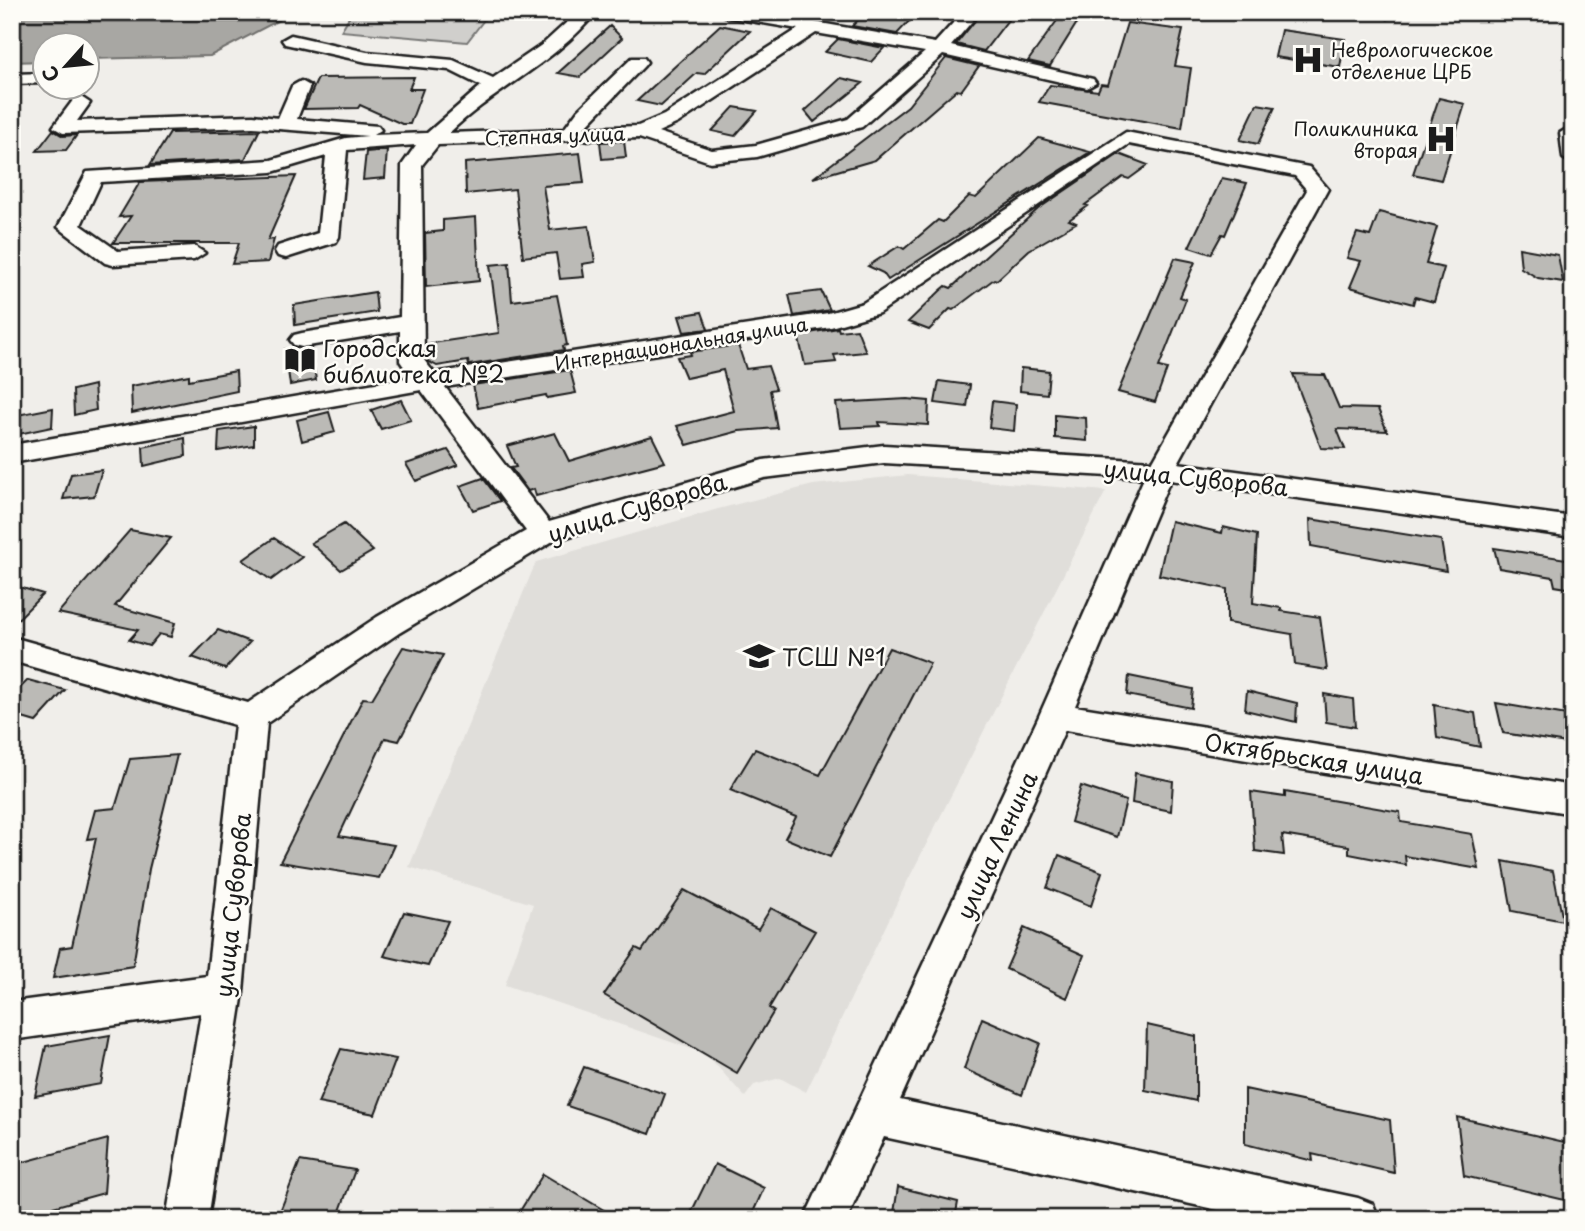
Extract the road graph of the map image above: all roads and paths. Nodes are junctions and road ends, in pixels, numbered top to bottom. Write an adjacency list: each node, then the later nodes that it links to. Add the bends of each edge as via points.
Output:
1 (588, 12): 11 (street, via 545,51)
2 (727, 12): 4 (street)
3 (972, 12): 6 (street, Степная улица)
4 (812, 28): 6 (street); 15 (street, via 671,119)
5 (291, 40): 11 (street, via 367,57 453,65)
6 (939, 49): 10 (street); 15 (street, Степная улица, via 855,122 757,151 710,156)
7 (638, 62): 17 (street)
8 (32, 78): 9 (street)
9 (12, 79)
10 (1087, 83)
11 (492, 84): 18 (street)
12 (300, 86): 14 (street)
13 (81, 103): 14 (street, via 63,127)
14 (285, 124): 18 (street, via 398,132)
15 (641, 132): 17 (street, Степная улица)
16 (1573, 134): 20 (street)
17 (569, 135): 18 (street, Степная улица)
18 (417, 139): 19 (street, Степная улица); 24 (street, via 412,165)
19 (337, 147): 22 (street, via 328,237); 23 (street, Степная улица, via 272,166 94,176 69,228 113,258)
20 (1573, 158)
21 (1302, 171): 26 (street, Интернациональная улица, via 1126,138 871,309 831,320); 28 (street, улица Ленина, via 1318,189)
22 (286, 251)
23 (194, 253)
24 (412, 322): 25 (street); 26 (street, via 412,361)
25 (302, 340)
26 (425, 382): 27 (street, Интернациональная улица); 30 (street)
27 (12, 454)
28 (1161, 470): 29 (street, улица Суворова); 30 (street, улица Суворова, via 884,454 764,469); 32 (street, улица Ленина)
29 (1573, 527)
30 (543, 534): 33 (street, улица Суворова, via 388,625)
31 (12, 649): 33 (street)
32 (1055, 716): 34 (street, Октябрьская улица); 37 (street, улица Ленина)
33 (252, 717): 35 (street, улица Суворова)
34 (1573, 800)
35 (224, 992): 36 (street); 38 (street, улица Суворова)
36 (12, 1021)
37 (873, 1114): 39 (street, улица Ленина); 40 (street)
38 (187, 1219)
39 (825, 1219)
40 (1358, 1219)

